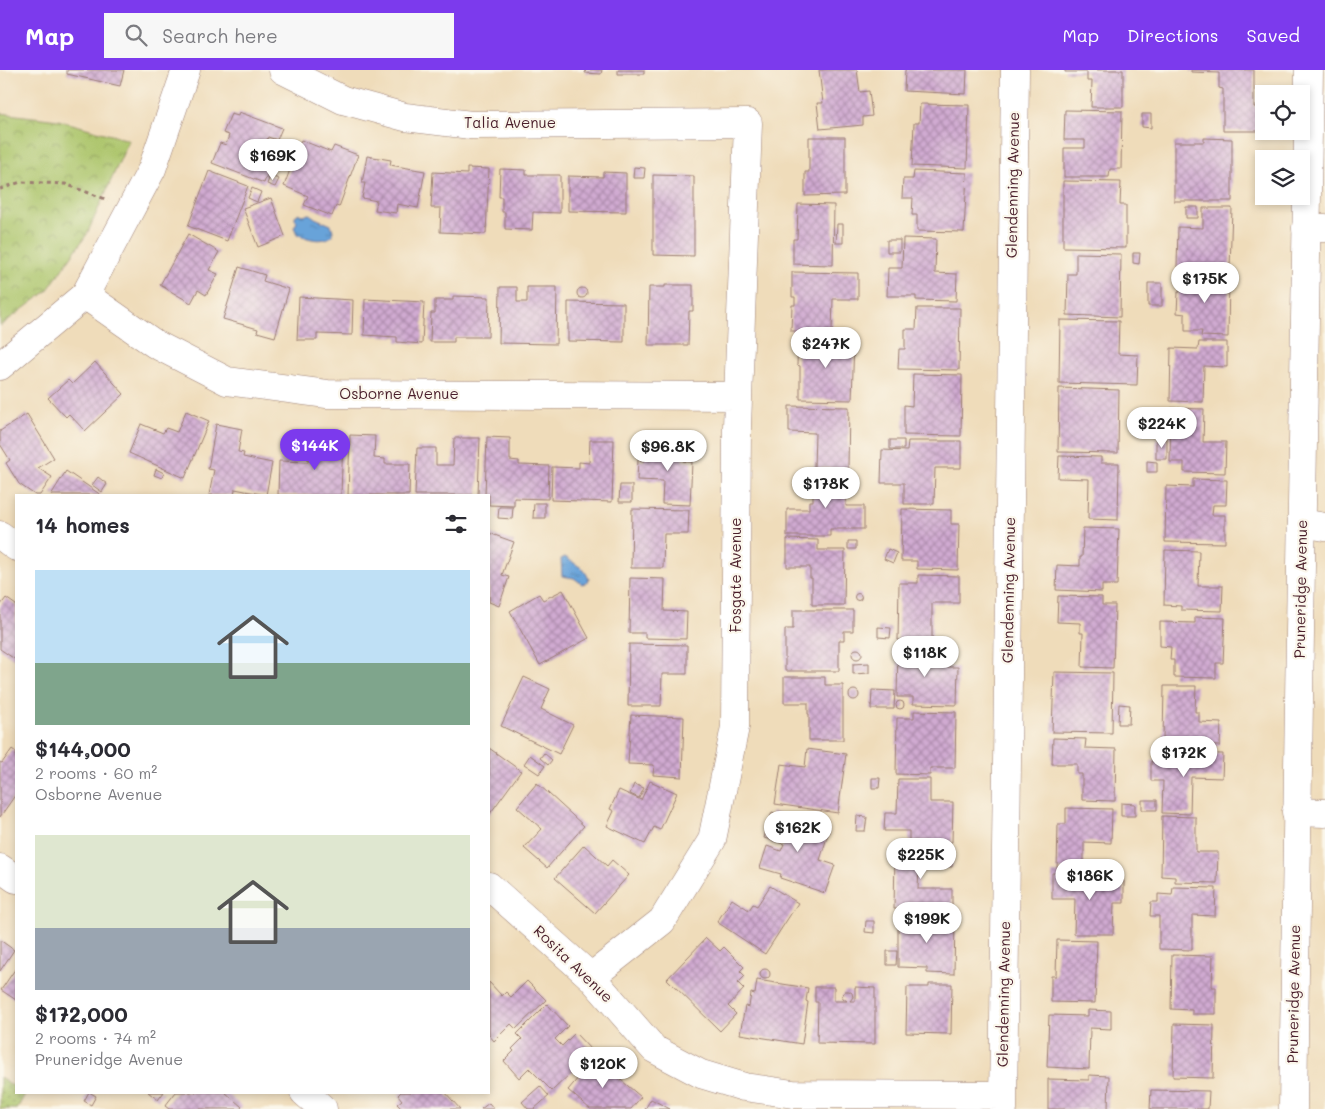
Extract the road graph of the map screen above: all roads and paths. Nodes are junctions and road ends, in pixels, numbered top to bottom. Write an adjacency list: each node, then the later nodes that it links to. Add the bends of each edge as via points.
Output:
1 (186, 70): 9 (street, via 152,169)
2 (283, 70): 5 (street, Talia Avenue, via 343,100 405,117 471,125)
3 (1015, 70): 22 (street, Glendenning Avenue)
4 (1309, 70): 8 (street, Pruneridge Avenue)
5 (748, 122): 11 (street, Fosgate Avenue)
6 (0, 189): 7 (path, via 21,182 65,184)
7 (108, 201)
8 (1316, 228): 12 (street, Pruneridge Avenue)
9 (85, 295): 10 (street); 11 (street, Osborne Avenue, via 155,344 227,381 327,394)
10 (0, 366)
11 (738, 396): 20 (street, Fosgate Avenue, via 736,727 712,840 662,921)
12 (1314, 525): 15 (street, Pruneridge Avenue)
13 (0, 535): 14 (street)
14 (15, 546)
15 (1296, 812): 16 (street); 24 (street, Pruneridge Avenue)
16 (1325, 812)
17 (0, 868): 18 (street)
18 (15, 879)
19 (490, 887): 20 (street, Rosita Avenue)
20 (591, 977): 22 (street, Rosita Avenue, via 654,1050 702,1074 744,1087 793,1094)
21 (306, 1094): 23 (street)
22 (1003, 1102)
23 (323, 1109)
24 (1293, 1109)

